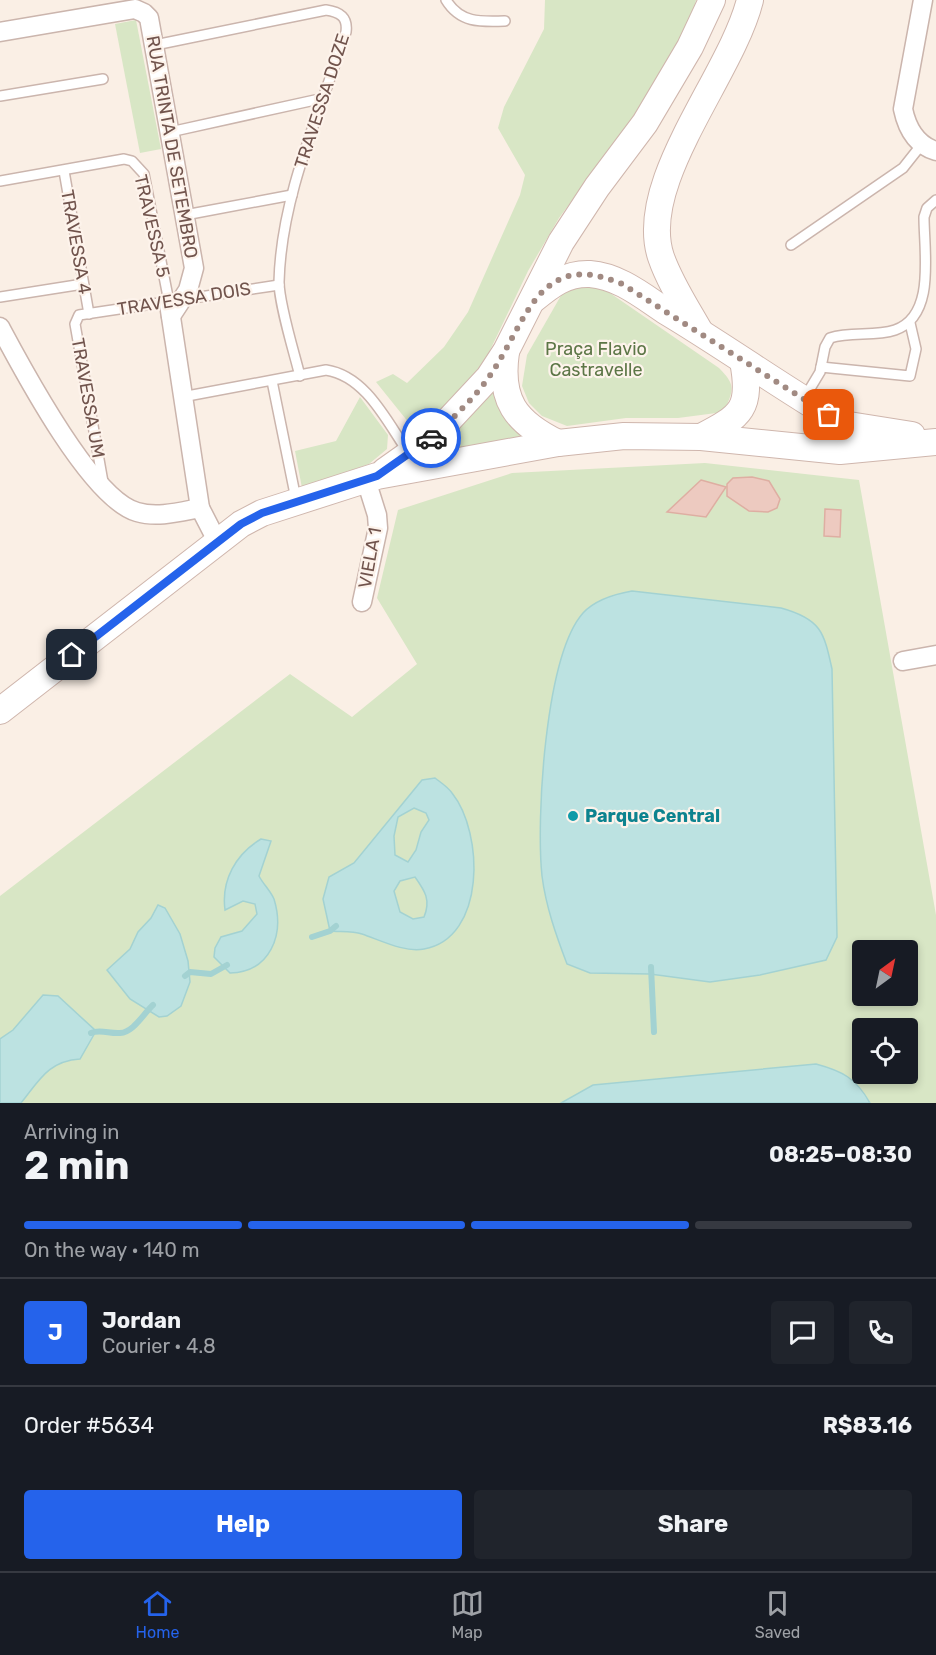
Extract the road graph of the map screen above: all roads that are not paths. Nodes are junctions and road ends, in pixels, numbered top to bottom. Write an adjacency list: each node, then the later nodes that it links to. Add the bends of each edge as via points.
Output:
1 (446, 0): 5 (lane, via 463,18)
2 (750, 0): 27 (main road, via 723,71 681,145 661,199 657,229 661,256 674,288)
3 (923, 0): 12 (street, via 903,109 906,123)
4 (708, 4): 22 (main road, via 676,72 561,242)
5 (505, 21)
6 (0, 32): 7 (street, RUA TRINTA DE SETEMBRO, via 135,9 148,18)
7 (155, 45): 10 (lane, TRAVESSA DOZE, via 334,11 342,15 347,25); 11 (street, RUA TRINTA DE SETEMBRO)
8 (103, 79): 9 (lane)
9 (0, 96)
10 (324, 98): 11 (lane); 15 (lane, TRAVESSA DOZE)
11 (170, 132): 17 (street, RUA TRINTA DE SETEMBRO)
12 (929, 148): 18 (lane)
13 (64, 171): 14 (lane); 19 (lane, TRAVESSA 4); 23 (lane, TRAVESSA 5, via 124,159 132,161 144,174)
14 (0, 181)
15 (292, 195): 17 (lane); 20 (lane, TRAVESSA DOZE)
16 (936, 200): 25 (lane, via 924,217 924,298)
17 (185, 215): 23 (street, RUA TRINTA DE SETEMBRO, via 193,280)
18 (791, 245)
19 (83, 284): 21 (lane); 24 (lane, TRAVESSA 4)
20 (279, 285): 23 (lane, TRAVESSA DOIS); 31 (lane, TRAVESSA DOZE)
21 (0, 297)
22 (532, 300): 27 (main road, via 565,278 590,274 606,277); 28 (main road)
23 (174, 306): 24 (lane, TRAVESSA DOIS); 33 (street)
24 (89, 314): 40 (lane, TRAVESSA UM, via 79,315 75,324)
25 (910, 323): 30 (lane, via 893,331 830,338); 30 (lane, via 916,349 910,376)
26 (0, 327): 40 (street, via 50,416)
27 (701, 333): 29 (main road)
28 (506, 351): 37 (main road, via 503,374 507,397 518,416 536,432); 38 (main road, via 470,400)
29 (743, 361): 34 (main road); 35 (main road, via 748,385 742,407 728,423)
30 (821, 367): 34 (lane)
31 (300, 376): 32 (lane); 38 (lane, via 326,370 351,379)
32 (272, 381): 33 (lane); 41 (lane)
33 (182, 397): 42 (street)
34 (803, 400): 36 (main road, via 849,425)
35 (701, 437): 36 (main road, via 840,451); 37 (main road, via 624,436)
36 (936, 440)
37 (558, 442): 39 (main road)
38 (410, 454): 39 (main road)
39 (372, 478): 41 (main road); 44 (street, VIELA 1, via 378,528)
40 (105, 491): 42 (street, via 122,507 138,513 160,515)
41 (297, 502): 43 (main road, via 251,519)
42 (200, 508): 43 (street)
43 (217, 541): 47 (main road)
44 (362, 602)
45 (936, 655): 46 (street)
46 (903, 661)
47 (3, 701)

